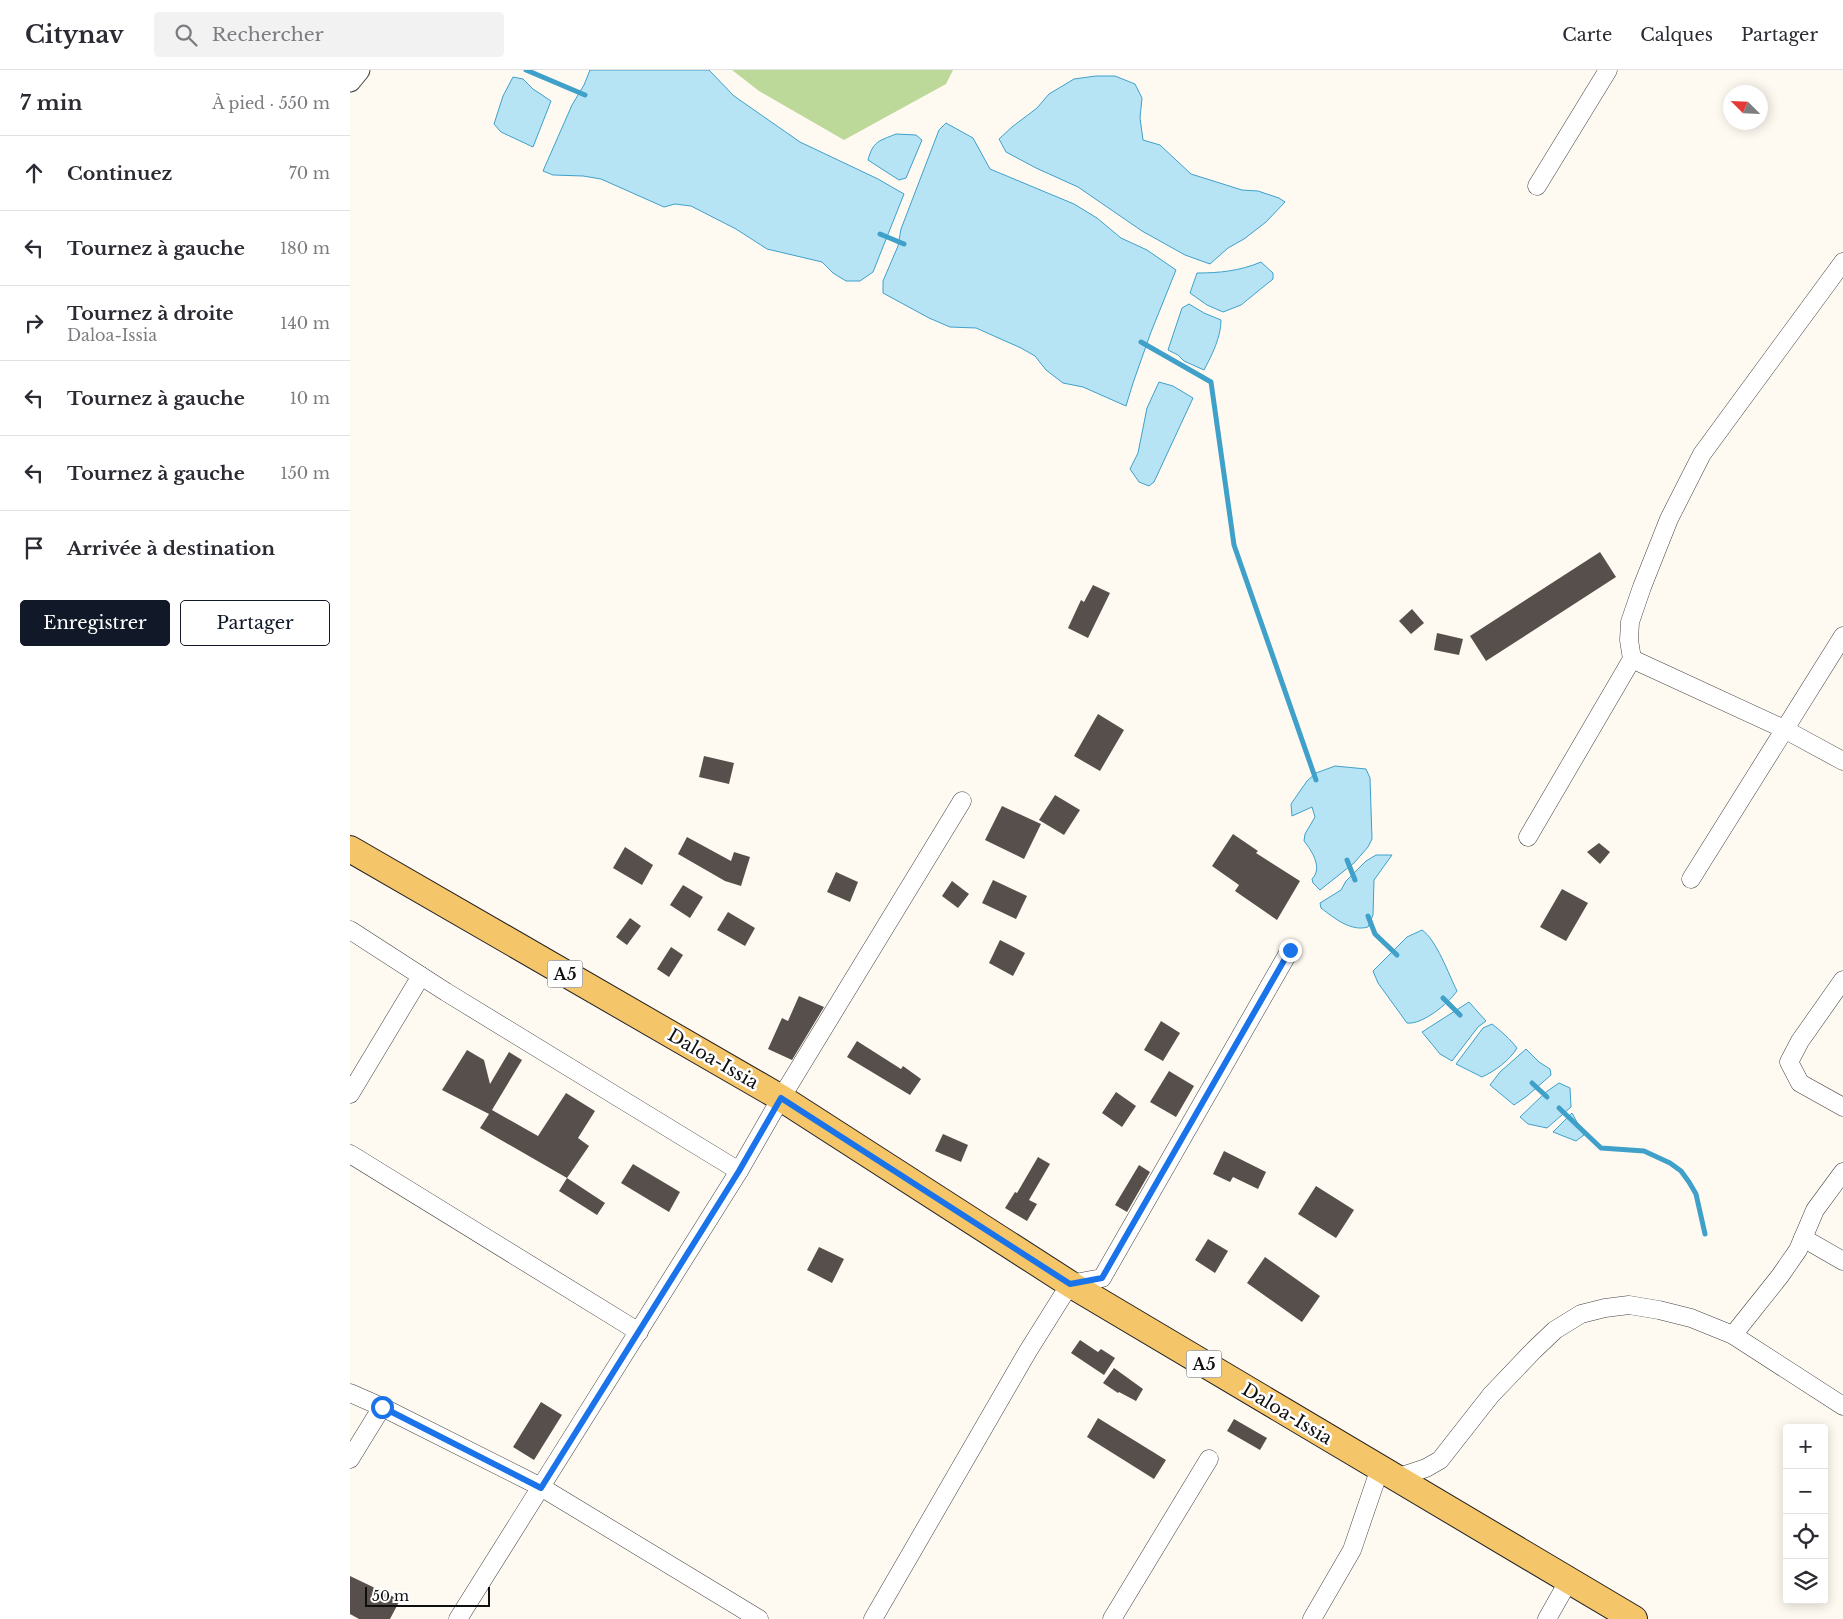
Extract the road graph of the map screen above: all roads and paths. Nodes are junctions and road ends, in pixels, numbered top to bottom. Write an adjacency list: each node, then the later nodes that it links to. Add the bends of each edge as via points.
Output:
1 (359, 70): 3 (street)
2 (1608, 70): 4 (street)
3 (350, 81)
4 (1537, 186)
5 (1843, 262): 7 (street, via 1702,454 1669,519 1630,622)
6 (1843, 636): 8 (street)
7 (1632, 659): 8 (street); 11 (street)
8 (1784, 729): 9 (street); 13 (street)
9 (1843, 761)
10 (962, 801): 19 (street)
11 (1528, 837)
12 (350, 849): 19 (main road, Daloa-Issia / A5)
13 (1691, 879)
14 (350, 930): 16 (street)
15 (1290, 950): 26 (street, via 1102,1278)
16 (421, 976): 18 (street); 22 (street)
17 (1843, 980): 20 (street, via 1789,1062 1800,1083)
18 (350, 1094)
19 (781, 1098): 22 (street); 26 (main road, Daloa-Issia / A5)
20 (1843, 1107)
21 (350, 1154): 27 (street)
22 (739, 1171): 27 (street)
23 (1843, 1172): 24 (street, via 1815,1210)
24 (1803, 1238): 25 (street); 28 (street, via 1780,1276)
25 (1843, 1261)
26 (1070, 1284): 34 (main road, Daloa-Issia / A5); 39 (street)
27 (639, 1332): 35 (street)
28 (1733, 1334): 30 (street); 34 (street, via 1691,1318 1629,1305 1582,1314 1555,1330 1534,1350 1491,1395 1440,1460 1426,1468)
29 (350, 1393): 31 (street)
30 (1843, 1406)
31 (382, 1407): 32 (street); 35 (street)
32 (350, 1459)
33 (1209, 1459): 40 (street)
34 (1388, 1473): 36 (main road, Daloa-Issia / A5); 41 (street, via 1352,1550)
35 (541, 1488): 37 (street); 38 (street)
36 (1569, 1580): 42 (street); 43 (main road, Daloa-Issia / A5)
37 (458, 1619)
38 (759, 1619)
39 (873, 1619)
40 (1112, 1619)
41 (1312, 1619)
42 (1547, 1619)
43 (1634, 1619)

